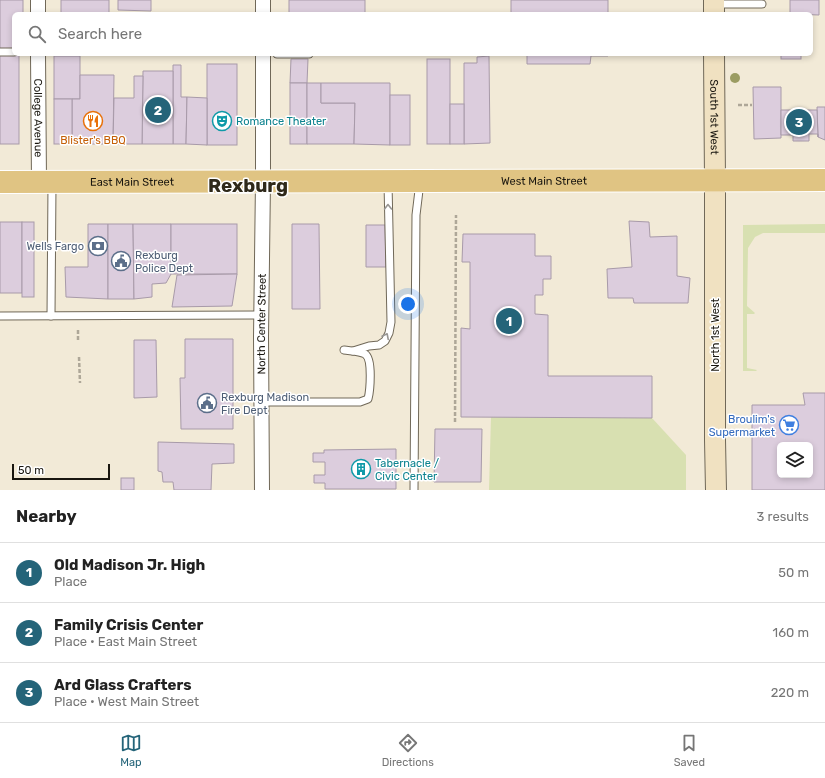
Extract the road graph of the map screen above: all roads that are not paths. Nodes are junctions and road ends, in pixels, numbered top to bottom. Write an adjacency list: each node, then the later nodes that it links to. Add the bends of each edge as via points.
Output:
1 (38, 0): 5 (street)
2 (263, 0): 6 (street)
3 (762, 4): 4 (lane)
4 (714, 6)
5 (38, 12)
6 (263, 12)
7 (0, 52): 8 (lane)
8 (12, 52)
9 (38, 56): 18 (street, College Avenue)
10 (263, 56): 14 (street, North Center Street)
11 (714, 56): 12 (street, South 1st West)
12 (716, 180): 13 (main road, West Main Street); 16 (main road, West Main Street); 27 (street, North 1st West)
13 (825, 180)
14 (263, 181): 15 (main road, West Main Street); 18 (main road, East Main Street); 19 (street, North Center Street)
15 (388, 181): 16 (main road, West Main Street); 23 (lane, one-way to 15, via 380,345 389,333 391,322)
16 (420, 181): 26 (lane, via 416,215)
17 (0, 182): 18 (main road, East Main Street)
18 (45, 182): 21 (lane)
19 (261, 315): 21 (lane); 24 (street, North Center Street)
20 (0, 316): 21 (lane)
21 (51, 316)
22 (344, 350): 23 (lane)
23 (353, 351): 24 (lane, via 364,353 370,361 368,399 360,402)
24 (261, 402): 25 (street, North Center Street)
25 (262, 490)
26 (414, 490)
27 (716, 490)

